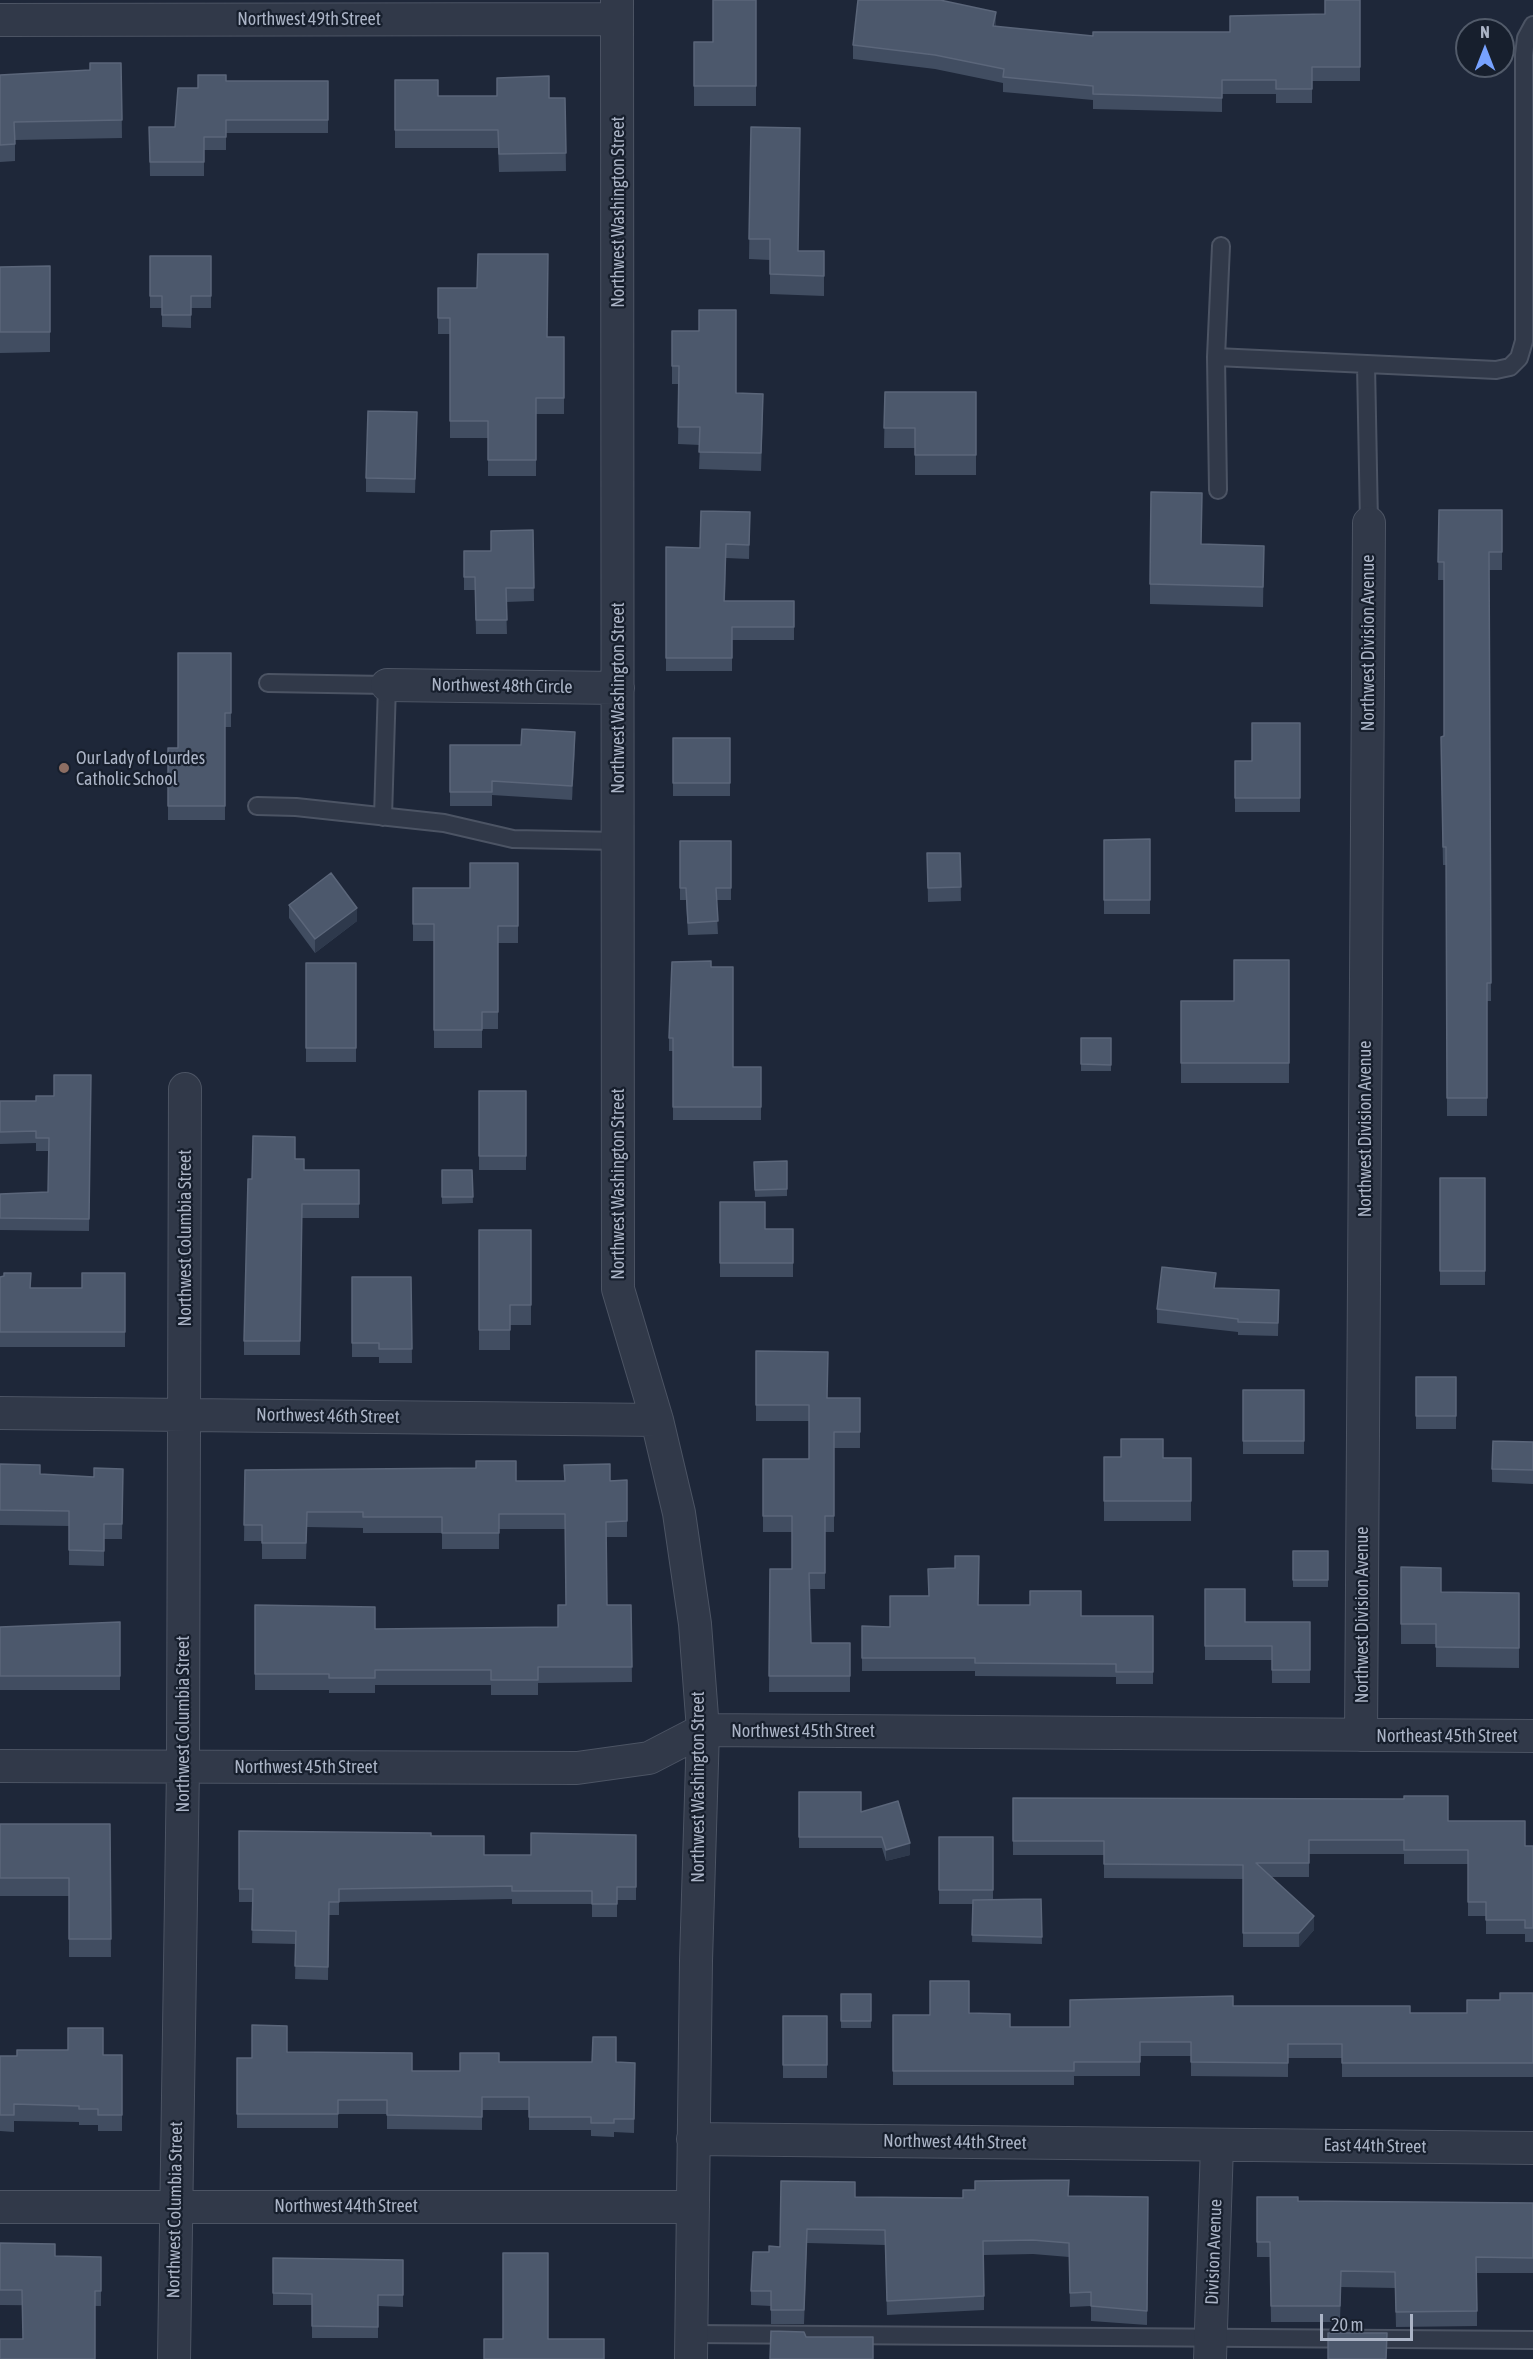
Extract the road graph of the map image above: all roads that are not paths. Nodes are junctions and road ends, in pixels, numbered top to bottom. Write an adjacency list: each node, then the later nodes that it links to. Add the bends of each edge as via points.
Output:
1 (267, 10): 2 (street, Northwest 49th Street); 3 (street, Northwest 49th Street)
2 (617, 10): 12 (street, Northwest Washington Street)
3 (0, 20)
4 (1533, 25): 7 (lane, via 1524,55 1524,341 1519,358 1510,367 1496,370)
5 (1221, 246): 6 (lane)
6 (1216, 357): 7 (lane); 8 (lane)
7 (1366, 364): 9 (lane)
8 (1218, 490)
9 (1369, 523): 21 (street, Northwest Division Avenue)
10 (268, 683): 11 (lane)
11 (387, 685): 12 (street, Northwest 48th Circle); 14 (lane)
12 (618, 688): 15 (street, Northwest Washington Street)
13 (257, 806): 14 (lane)
14 (383, 817): 15 (lane, via 444,823 513,839)
15 (618, 841): 19 (street, Northwest Washington Street, via 618,1289)
16 (185, 1089): 18 (street, Northwest Columbia Street)
17 (0, 1413): 18 (street, Northwest 46th Street)
18 (185, 1415): 19 (street, Northwest 46th Street); 24 (street, Northwest Columbia Street)
19 (657, 1420): 20 (street, Northwest Washington Street, via 680,1524 695,1624)
20 (703, 1730): 21 (street, Northwest 45th Street); 24 (street, Northwest 45th Street, via 649,1758 577,1768); 25 (street, Northwest Washington Street)
21 (1361, 1735): 22 (street, Northeast 45th Street)
22 (1533, 1736)
23 (0, 1766): 24 (street, Northwest 45th Street)
24 (183, 1767): 30 (street, Northwest Columbia Street)
25 (693, 2139): 26 (street, Northwest 44th Street); 28 (street, Northwest Washington Street)
26 (1217, 2145): 27 (street, East 44th Street); 33 (street, Division Avenue)
27 (1533, 2148)
28 (693, 2207): 30 (street, Northwest 44th Street); 32 (street, Northwest Washington Street)
29 (0, 2208): 30 (street, Northwest 44th Street)
30 (174, 2209): 34 (street, Northwest Columbia Street)
31 (1533, 2340): 33 (lane)
32 (691, 2347): 33 (lane)
33 (1210, 2348)
34 (174, 2359)

